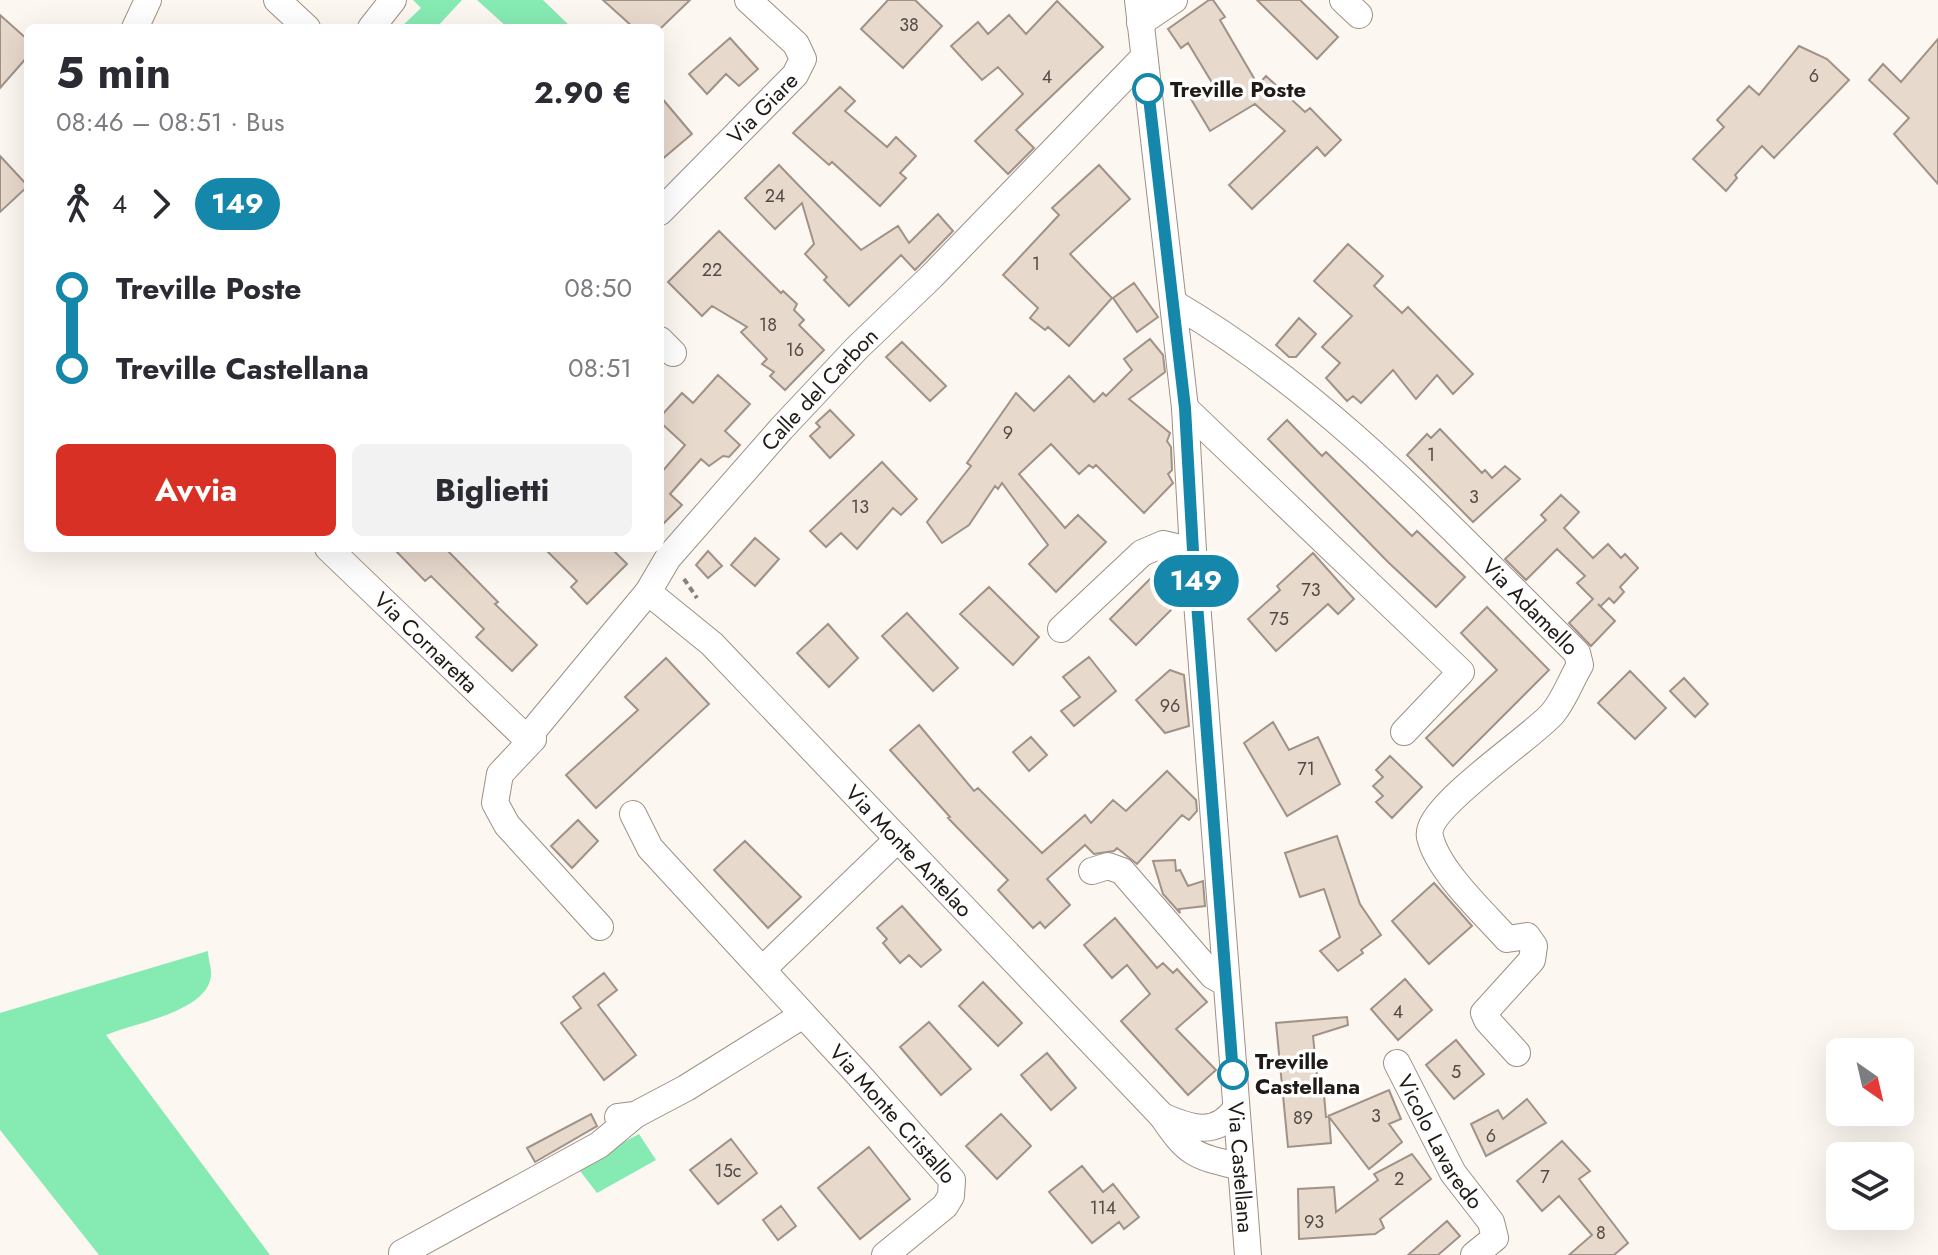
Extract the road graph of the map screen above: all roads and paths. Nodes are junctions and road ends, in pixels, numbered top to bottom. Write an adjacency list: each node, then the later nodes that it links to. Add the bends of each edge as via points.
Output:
1 (148, 0): 7 (street)
2 (277, 0): 8 (street)
3 (393, 0): 9 (street)
4 (748, 0): 11 (street, Via Giare, via 796,44 803,59 795,75)
5 (1174, 0): 6 (street, Via Castellana)
6 (1139, 11): 10 (street, Via Castellana)
7 (137, 24)
8 (303, 24)
9 (374, 24)
10 (1144, 57): 12 (street, Via Castellana); 16 (street, Calle del Carbon, via 781,429 668,558)
11 (664, 208)
12 (1175, 304): 13 (street, Via Castellana); 27 (street, Via Adamello, via 1260,360 1361,441 1577,653 1580,665 1554,713 1468,785 1432,822 1429,835 1444,867 1507,939 1527,936 1534,946 1532,960 1484,1013)
13 (1185, 408): 14 (street, Via Castellana); 18 (street, via 1461,672)
14 (1193, 551): 17 (street, via 1163,544 1142,553); 25 (street, Via Castellana)
15 (332, 552): 19 (street, Via Cornaretta)
16 (648, 592): 19 (street, Calle del Carbon); 21 (street, Via Monte Antelao, via 712,644)
17 (1061, 629)
18 (1404, 732)
19 (528, 737): 23 (street, Calle del Carbon, via 500,774 495,803 507,825)
20 (633, 814): 24 (street, Via Monte Cristallo, via 650,848)
21 (898, 839): 24 (street); 30 (street, Via Monte Antelao)
22 (1092, 871): 25 (street, via 1108,866 1122,871 1213,976)
23 (600, 927)
24 (763, 969): 26 (street, Via Monte Cristallo)
25 (1226, 983): 29 (street, Via Castellana)
26 (803, 1015): 32 (street, via 686,1088 624,1116 599,1145); 33 (street, Via Monte Cristallo, via 952,1180 945,1206)
27 (1517, 1053)
28 (1397, 1063): 35 (street, Vicolo Lavaredo, via 1453,1173 1491,1222 1495,1238)
29 (1236, 1108): 30 (street, via 1229,1118 1207,1128); 31 (street, Via Castellana)
30 (1162, 1116): 31 (street, Via Monte Antelao, via 1188,1151)
31 (1241, 1167): 34 (street, Via Castellana)
32 (404, 1255)
33 (885, 1255)
34 (1248, 1255)
35 (1474, 1255)

